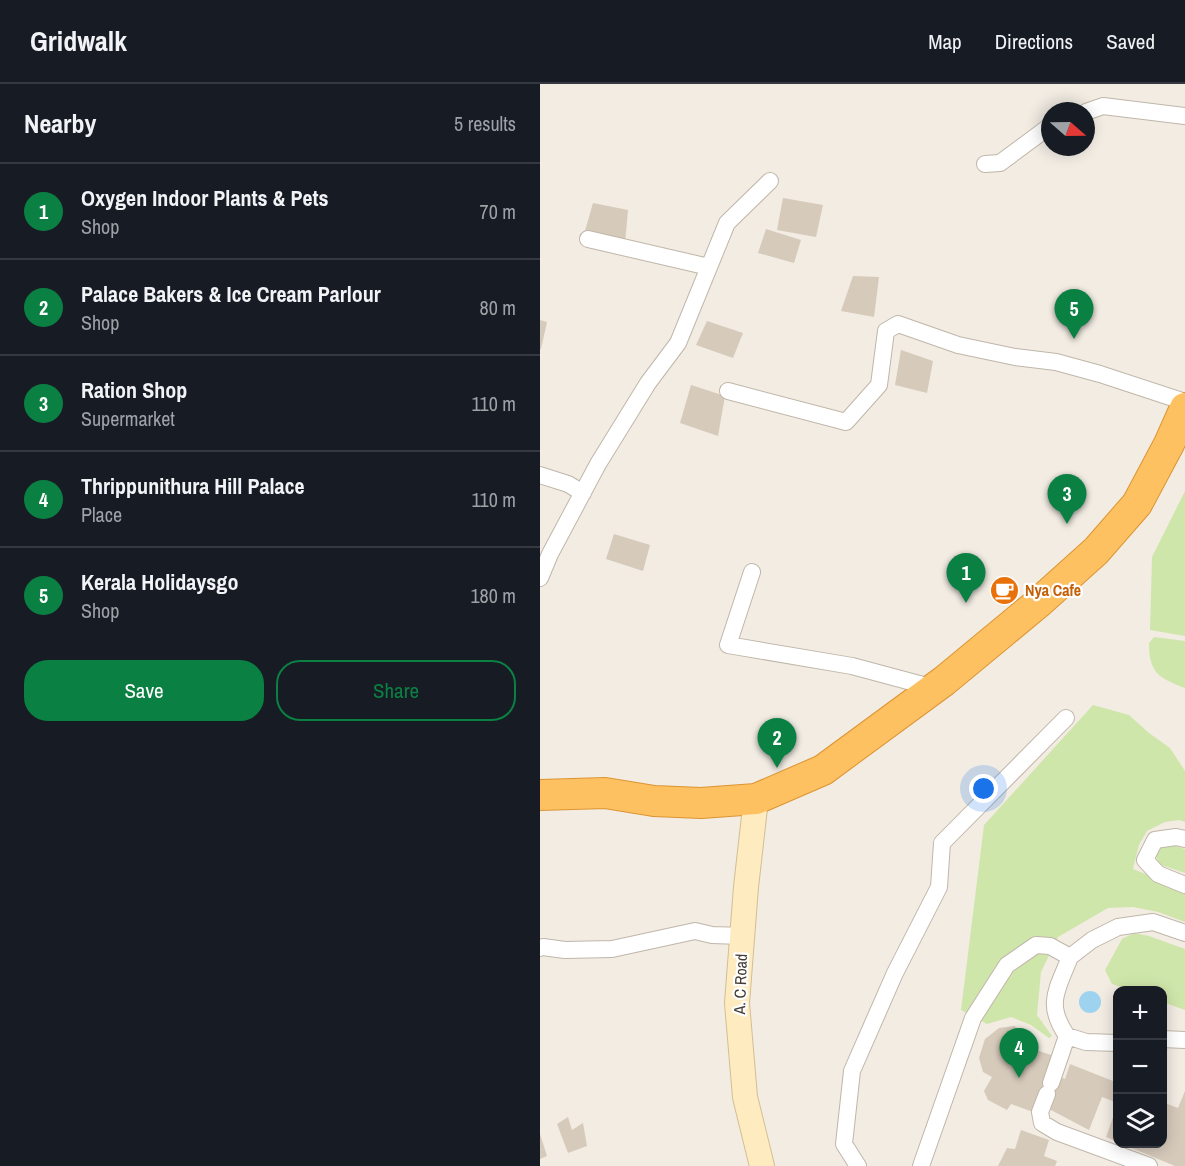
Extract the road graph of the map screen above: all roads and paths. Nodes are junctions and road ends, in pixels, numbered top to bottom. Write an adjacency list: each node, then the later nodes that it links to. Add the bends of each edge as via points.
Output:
1 (1095, 109): 2 (street, via 1103,106)
2 (1185, 116)
3 (1041, 133): 4 (street, via 1000,163)
4 (985, 164)
5 (770, 181): 7 (street, via 727,223)
6 (588, 239): 7 (street)
7 (709, 267): 12 (street, via 678,343 648,383)
8 (728, 391): 9 (street, via 846,422 879,385 886,331 898,324 958,345 1056,362)
9 (1185, 402)
10 (1185, 408): 15 (highway, via 1137,504 1096,551)
11 (540, 475): 12 (street)
12 (583, 493): 14 (street)
13 (752, 572): 15 (street, via 728,645 852,666)
14 (540, 578)
15 (934, 688): 18 (highway, via 823,770)
16 (1066, 718): 30 (street, via 942,843 939,887 895,973 852,1071 844,1144)
17 (540, 795): 18 (highway, via 605,793 701,803)
18 (756, 800): 22 (main road, A. C Road)
19 (1185, 840): 20 (street, via 1155,840 1145,860 1158,874)
20 (1185, 885)
21 (1185, 933): 24 (street, via 1153,922 1118,927)
22 (742, 936): 23 (street, via 695,931 612,949); 29 (main road, A. C Road, via 737,1003 745,1097)
23 (540, 948)
24 (1070, 957): 25 (street, via 1054,999 1058,1023); 31 (street, via 1050,946 1036,945 1007,965 973,1018)
25 (1067, 1036): 28 (street, via 1086,1042); 32 (street, via 1040,1112 1042,1123)
26 (1167, 1039): 27 (street)
27 (1185, 1040)
28 (1113, 1043)
29 (762, 1166)
30 (858, 1166)
31 (921, 1166)
32 (1149, 1166)

